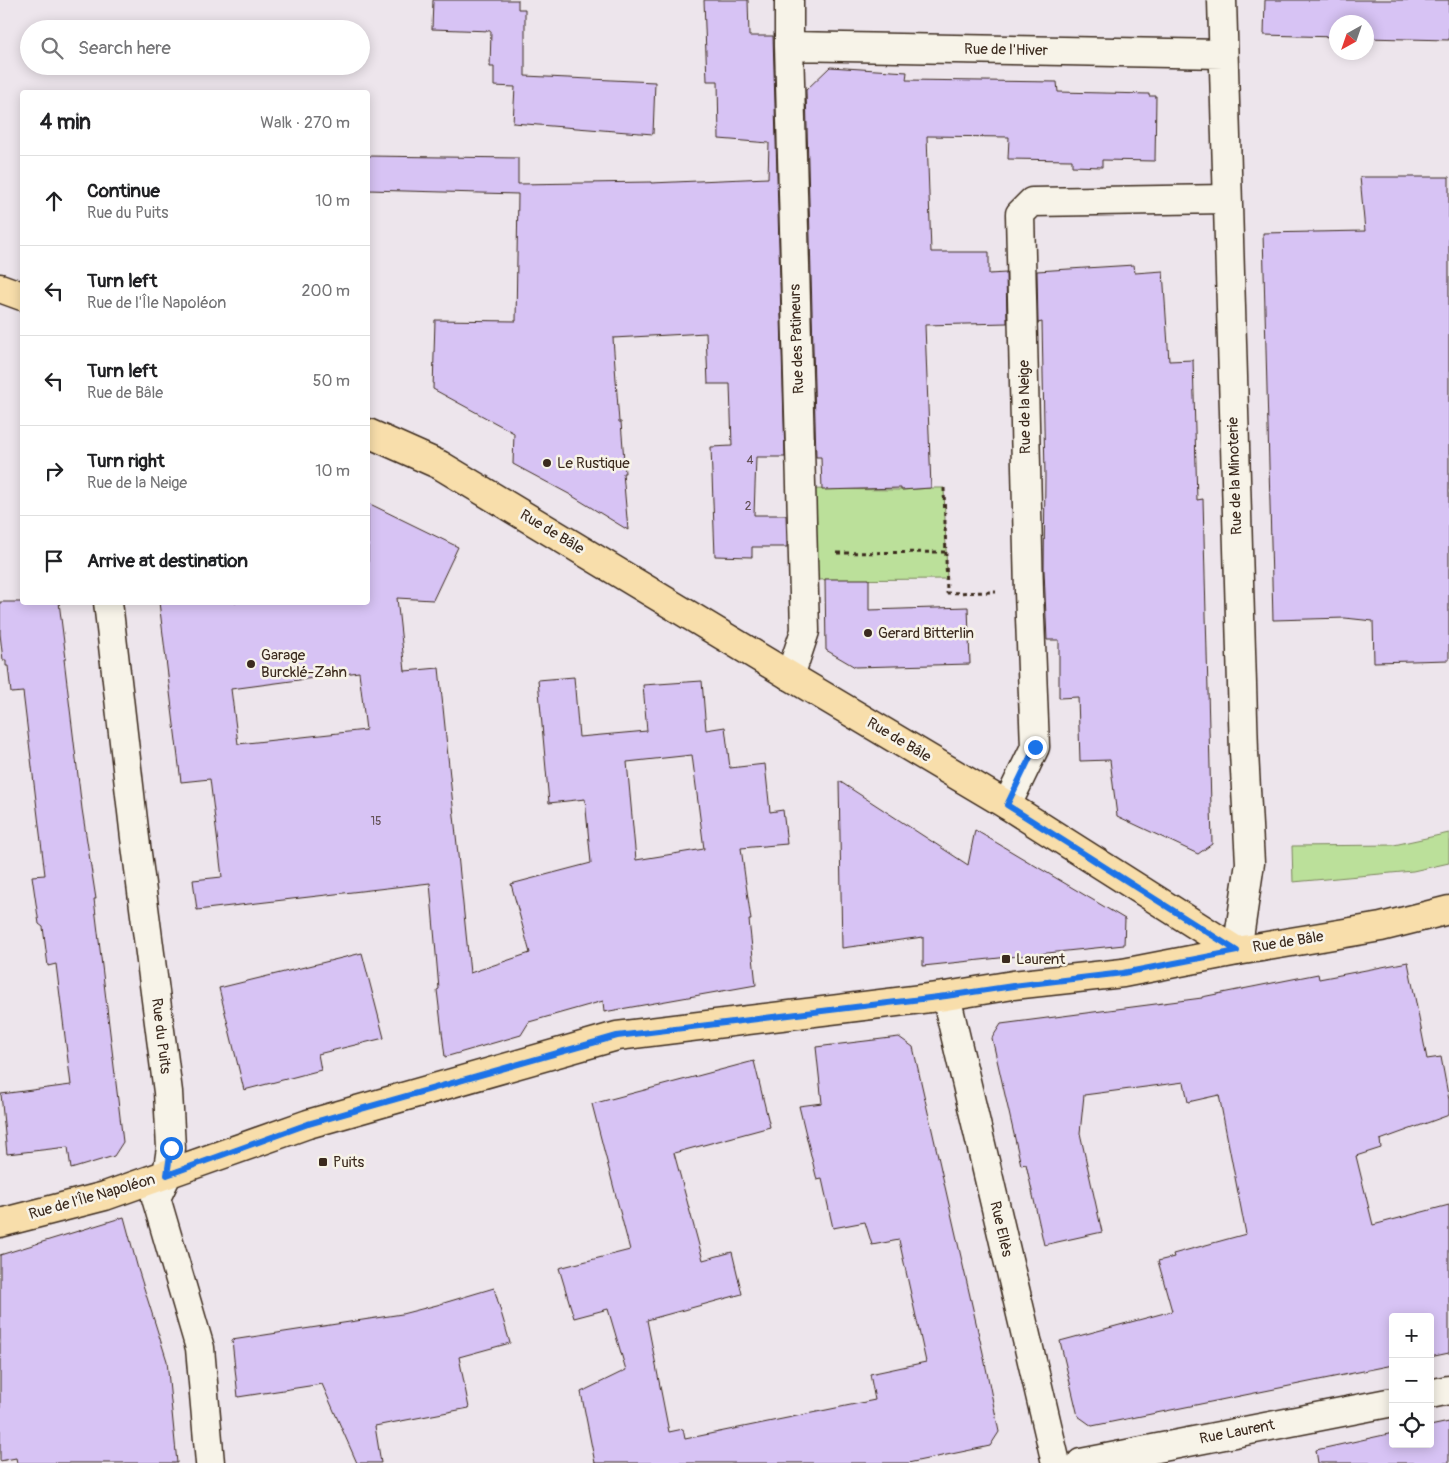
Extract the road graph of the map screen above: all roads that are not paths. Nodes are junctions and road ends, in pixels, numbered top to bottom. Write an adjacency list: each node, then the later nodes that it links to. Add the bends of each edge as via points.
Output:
1 (789, 0): 3 (street, Rue des Patineurs)
2 (1222, 0): 4 (street, Rue de la Minoterie)
3 (789, 46): 4 (street, Rue de l'Hiver); 10 (street, Rue des Patineurs, via 805,631)
4 (1223, 54): 5 (street, Rue de la Minoterie)
5 (1227, 199): 11 (street, Rue de la Neige, via 1032,202 1020,214 1035,747); 13 (street, Rue de la Minoterie, via 1250,863)
6 (0, 288): 7 (main road)
7 (20, 295)
8 (370, 434): 10 (main road, Rue de Bâle, via 440,464)
9 (108, 605): 15 (street, Rue du Puits, via 168,1092 171,1148)
10 (790, 676): 11 (main road, Rue de Bâle)
11 (1007, 805): 13 (main road, Rue de Bâle)
12 (1449, 910): 13 (main road, Rue de Bâle, via 1381,927)
13 (1237, 951): 14 (main road, Rue de l'Île Napoléon, via 1123,973)
14 (946, 996): 15 (main road, Rue de l'Île Napoléon, via 617,1036 308,1124); 21 (street, Rue Ellès)
15 (167, 1175): 16 (main road, Rue de l'Île Napoléon, via 105,1196); 20 (street, Rue du Puits, via 156,1198 200,1348)
16 (0, 1223)
17 (1449, 1390): 18 (street)
18 (1434, 1393)
19 (1389, 1403): 22 (street, Rue Laurent)
20 (210, 1463)
21 (1056, 1463)
22 (1081, 1463)

